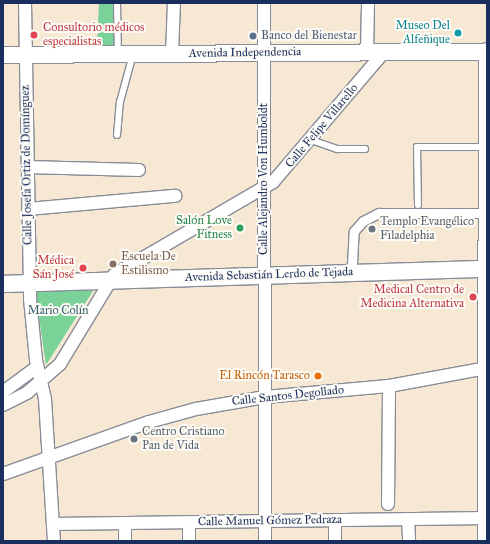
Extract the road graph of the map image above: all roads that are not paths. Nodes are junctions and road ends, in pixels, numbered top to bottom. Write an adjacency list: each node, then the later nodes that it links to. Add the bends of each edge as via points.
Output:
1 (25, 3): 13 (street, Calle Josefa Ortiz de Domínguez)
2 (117, 3): 10 (lane)
3 (174, 3): 11 (street)
4 (264, 3): 9 (street, Calle Alejandro Von Humboldt)
5 (368, 3): 7 (street)
6 (487, 51): 8 (main road, Avenida Independencia); 16 (main road)
7 (367, 52): 8 (main road, Avenida Independencia); 9 (main road, Avenida Independencia)
8 (384, 52): 15 (street, Calle Felipe Villarello)
9 (264, 53): 11 (main road, Avenida Independencia); 20 (street, Calle Alejandro Von Humboldt)
10 (126, 54): 11 (main road, Avenida Independencia); 13 (main road, Avenida Independencia); 14 (lane)
11 (172, 54)
12 (3, 55): 13 (main road, Avenida Independencia)
13 (25, 55): 18 (street, Calle Josefa Ortiz de Domínguez)
14 (117, 134)
15 (310, 140): 17 (lane, via 337,148); 20 (street, Calle Felipe Villarello)
16 (487, 147): 22 (lane, via 417,147); 24 (main road)
17 (365, 149)
18 (27, 167): 19 (street); 23 (street, Calle Josefa Ortiz de Domínguez)
19 (139, 170)
20 (264, 190): 27 (street, Calle Alejandro Von Humboldt); 28 (street, Calle Felipe Villarello, via 127,266)
21 (175, 196): 23 (street)
22 (418, 205)
23 (28, 209): 30 (street, Calle Josefa Ortiz de Domínguez)
24 (486, 213): 25 (main road); 26 (street, via 378,213 363,221 354,231 352,264)
25 (486, 269): 26 (main road, Avenida Sebastián Lerdo de Tejada); 32 (main road)
26 (347, 273): 27 (main road, Avenida Sebastián Lerdo de Tejada)
27 (265, 276): 28 (main road, Avenida Sebastián Lerdo de Tejada); 36 (street, Calle Alejandro Von Humboldt)
28 (110, 280): 30 (main road, Avenida Sebastián Lerdo de Tejada); 33 (street, via 68,354)
29 (3, 284): 30 (main road, Avenida Sebastián Lerdo de Tejada)
30 (30, 284): 31 (street, Calle Josefa Ortiz de Domínguez)
31 (37, 368): 33 (street, Calle Josefa Ortiz de Domínguez); 35 (street)
32 (487, 368): 34 (street, Calle Santos Degollado); 41 (main road)
33 (41, 382): 37 (street); 38 (street, Calle Josefa Ortiz de Domínguez)
34 (389, 386): 36 (street, Calle Santos Degollado); 40 (street)
35 (3, 392)
36 (265, 397): 38 (street, Calle Santos Degollado, via 168,416); 44 (street, Calle Alejandro Von Humboldt)
37 (3, 405)
38 (50, 458): 39 (street, Calle Santos Degollado); 47 (street, Calle Josefa Ortiz de Domínguez)
39 (3, 474)
40 (388, 504)
41 (487, 518): 42 (street, Calle Manuel Gómez Pedraza); 54 (main road)
42 (408, 519): 43 (street, Calle Manuel Gómez Pedraza); 53 (street)
43 (335, 520): 44 (street, Calle Manuel Gómez Pedraza); 52 (street)
44 (266, 522): 46 (street, Calle Manuel Gómez Pedraza); 51 (street, Calle Alejandro Von Humboldt)
45 (125, 523): 46 (street, Calle Manuel Gómez Pedraza); 47 (street, Calle Manuel Gómez Pedraza); 49 (street)
46 (189, 523): 50 (street)
47 (54, 524): 48 (street, Calle Josefa Ortiz de Domínguez)
48 (54, 541)
49 (125, 541)
50 (189, 541)
51 (265, 541)
52 (335, 541)
53 (409, 541)
54 (486, 541)

